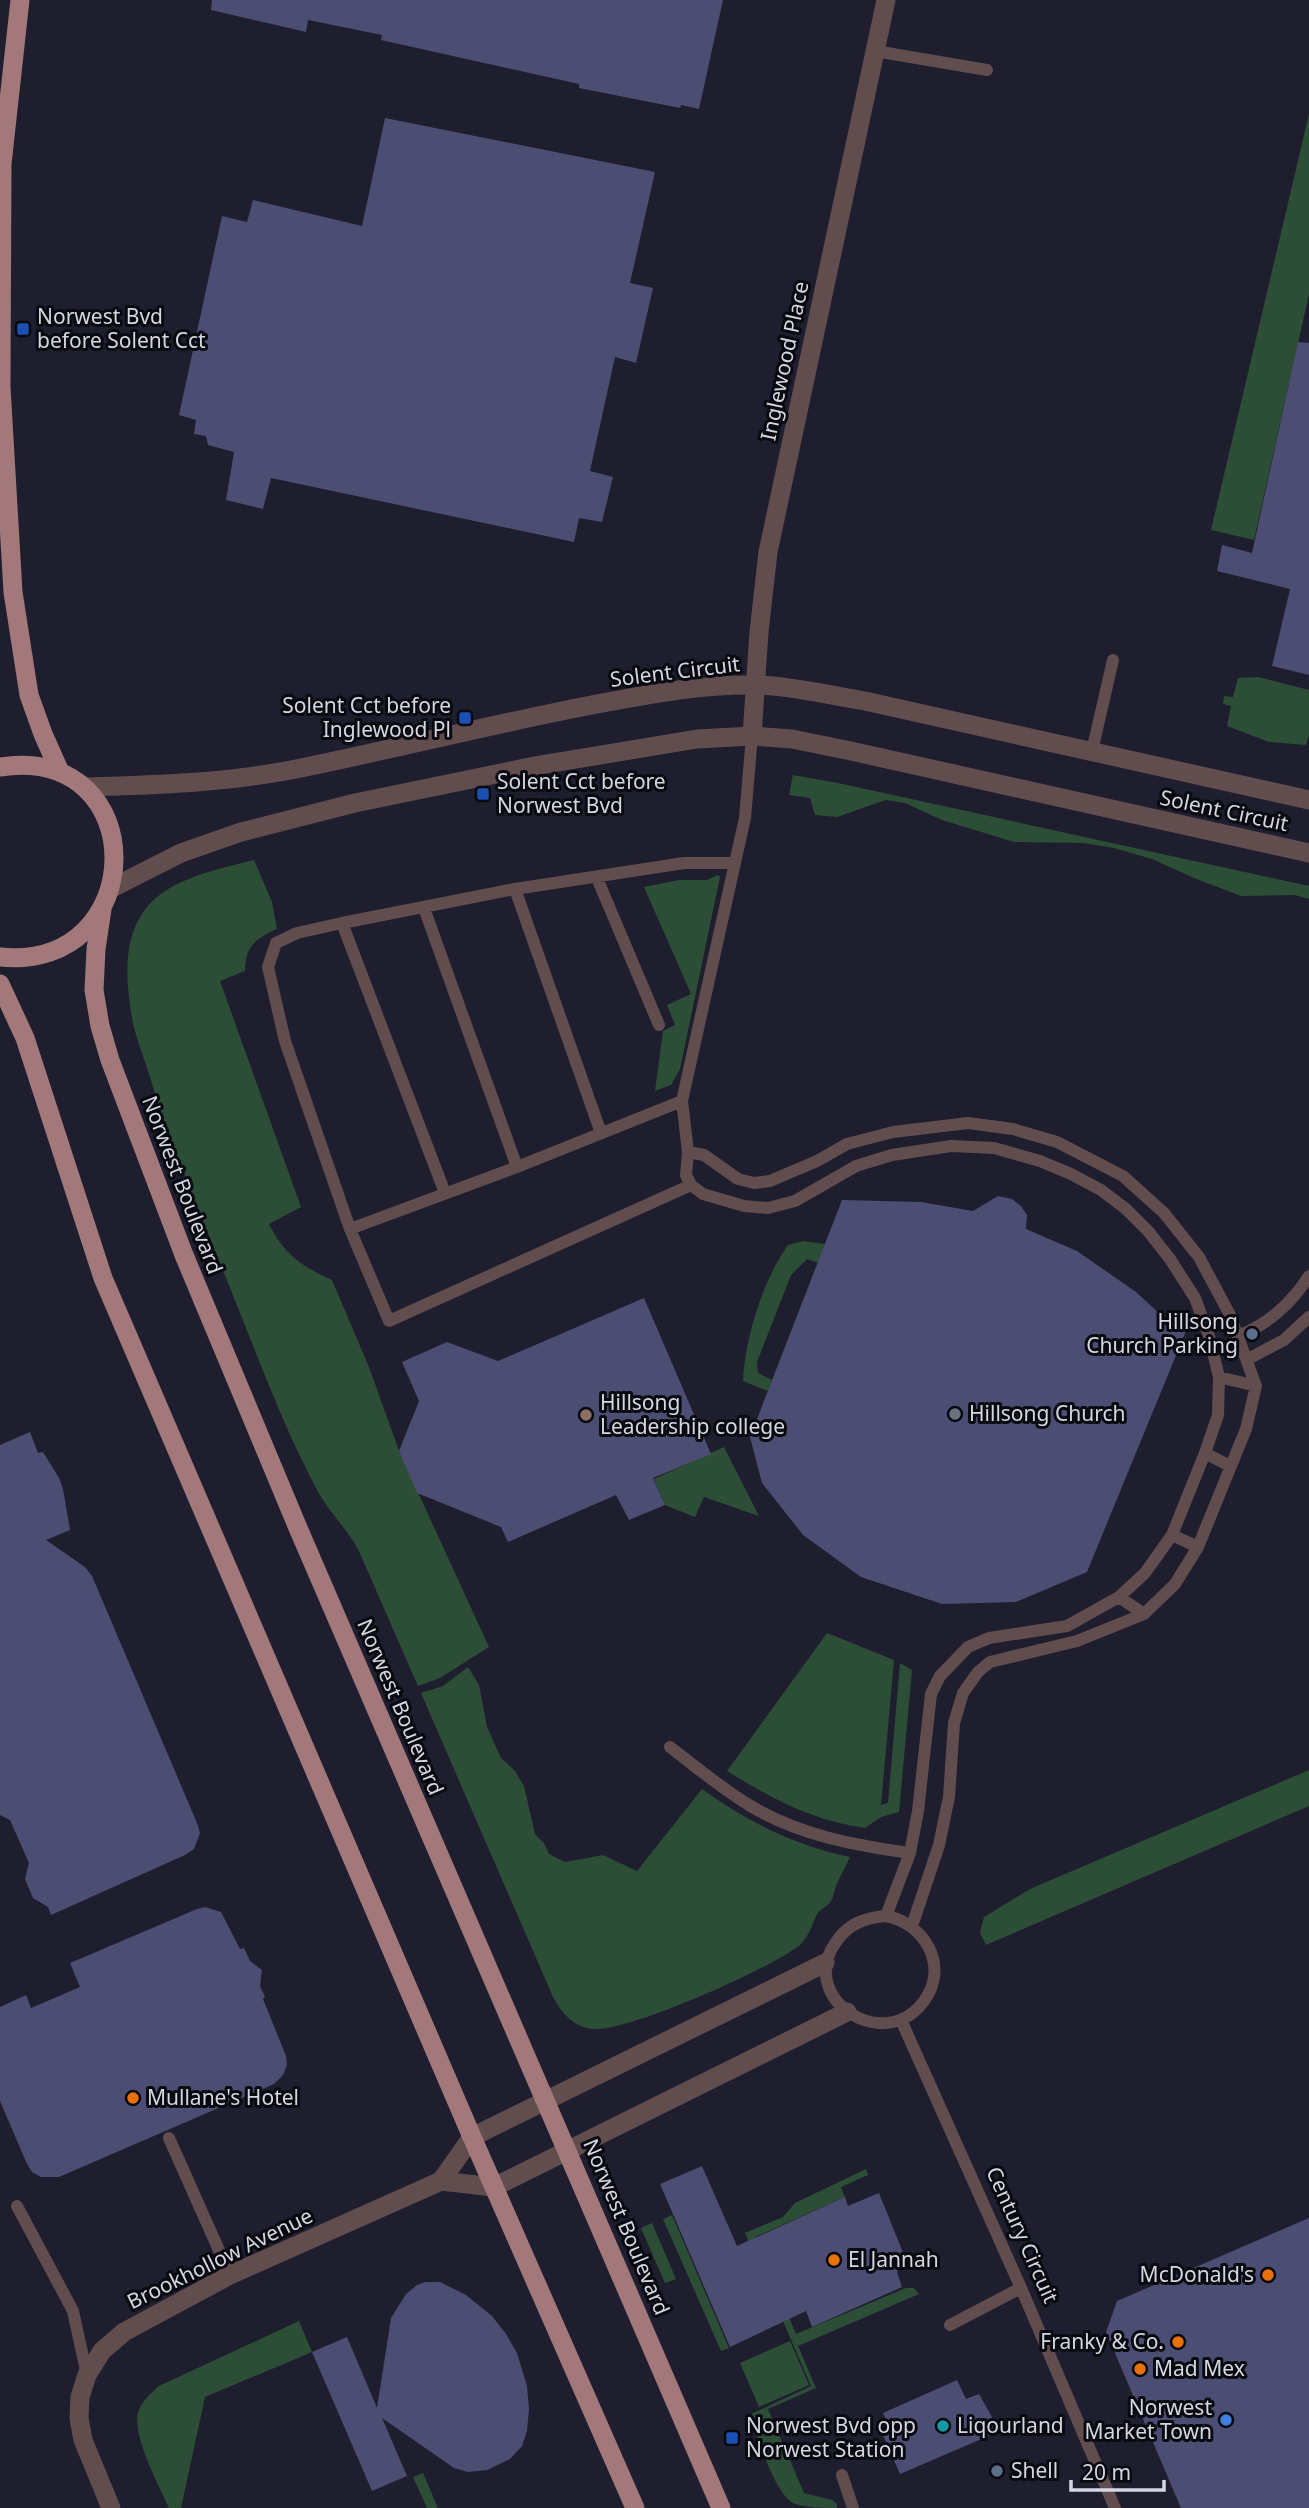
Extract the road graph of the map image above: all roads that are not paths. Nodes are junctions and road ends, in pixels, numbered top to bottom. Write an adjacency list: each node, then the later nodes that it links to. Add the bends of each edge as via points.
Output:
1 (20, 0): 10 (main road, via 2,164 1,387 15,604 29,695)
2 (886, 0): 3 (street, Inglewood Place)
3 (875, 51): 4 (lane); 6 (street, Inglewood Place, via 768,552)
4 (987, 70)
5 (1113, 660): 8 (lane)
6 (757, 685): 7 (street, Inglewood Place); 8 (street, Solent Circuit, via 865,701); 11 (street, Solent Circuit, via 656,693 234,779)
7 (752, 736): 13 (street, Solent Circuit, via 850,751); 14 (lane, via 745,818); 16 (street, Solent Circuit, via 697,738 553,763 307,814 181,853)
8 (1092, 751): 12 (street, Solent Circuit)
9 (0, 767): 10 (main road, via 39,766)
10 (60, 772): 11 (main road)
11 (85, 787): 16 (main road, via 113,832)
12 (1309, 800)
13 (1309, 853)
14 (735, 863): 15 (lane, via 684,863); 24 (lane)
15 (597, 878): 17 (lane); 23 (lane)
16 (110, 889): 19 (main road)
17 (515, 889): 18 (lane); 25 (lane)
18 (424, 908): 20 (lane); 27 (lane)
19 (102, 909): 21 (main road, via 81,935 52,953); 52 (main road, Norwest Boulevard, via 94,990 110,1060 184,1255 293,1516)
20 (342, 923): 29 (lane); 30 (lane, via 276,943 268,967 285,1041)
21 (0, 957)
22 (0, 984): 53 (main road, via 25,1038 103,1278)
23 (659, 1025)
24 (682, 1101): 25 (lane); 26 (lane)
25 (601, 1133): 27 (lane)
26 (688, 1152): 28 (lane, via 686,1175); 33 (lane, via 704,1155 738,1179 754,1183 770,1181 847,1144 893,1132 968,1123 1013,1129 1057,1142 1123,1176 1164,1213 1199,1257)
27 (517, 1167): 29 (lane)
28 (691, 1185): 30 (lane, via 389,1321); 35 (lane, via 703,1194 768,1208 795,1201 856,1166 892,1155 951,1146 994,1147 1040,1161 1101,1190 1148,1231 1195,1298)
29 (445, 1193): 30 (lane)
30 (350, 1229)
31 (1309, 1276): 33 (lane, via 1285,1307)
32 (1309, 1317): 34 (lane, via 1284,1340)
33 (1238, 1336): 34 (lane)
34 (1248, 1359): 36 (lane)
35 (1219, 1377): 36 (lane); 37 (lane, via 1218,1415)
36 (1256, 1386): 38 (lane, via 1246,1429)
37 (1205, 1453): 38 (lane); 39 (lane)
38 (1230, 1466): 40 (lane)
39 (1172, 1535): 40 (lane); 41 (lane, via 1145,1573)
40 (1198, 1547): 42 (lane, via 1175,1584)
41 (1119, 1597): 42 (lane); 43 (lane)
42 (1144, 1614): 44 (lane)
43 (1068, 1626): 44 (lane); 46 (lane, via 989,1638 968,1647 940,1676 931,1695)
44 (1077, 1641): 48 (lane, via 990,1662 963,1693 954,1723 942,1833)
45 (670, 1746): 46 (lane, via 740,1799 780,1822 814,1835)
46 (909, 1853): 47 (lane)
47 (886, 1916): 48 (lane); 49 (lane, via 852,1924 831,1948)
48 (912, 1926): 51 (lane, via 932,1952 934,1981 926,2000)
49 (825, 1963): 50 (lane, via 829,1987); 52 (street)
50 (847, 2012): 51 (lane, via 866,2022); 55 (street)
51 (901, 2020): 60 (lane, Century Circuit)
52 (546, 2101): 53 (street); 55 (main road, Norwest Boulevard)
53 (472, 2137): 56 (street); 57 (main road)
54 (169, 2138): 59 (lane)
55 (568, 2150): 57 (street); 66 (main road, Norwest Boulevard)
56 (441, 2181): 57 (street); 59 (street, Brookhollow Avenue)
57 (494, 2187): 65 (main road)
58 (17, 2206): 62 (lane, via 73,2311)
59 (230, 2275): 62 (street, Brookhollow Avenue, via 124,2332 102,2351)
60 (1021, 2288): 61 (lane); 68 (lane, Century Circuit)
61 (950, 2325)
62 (87, 2375): 64 (street, Brookhollow Avenue, via 79,2418 90,2460)
63 (842, 2475): 67 (lane)
64 (111, 2508)
65 (635, 2508)
66 (721, 2508)
67 (853, 2508)
68 (1115, 2508)

